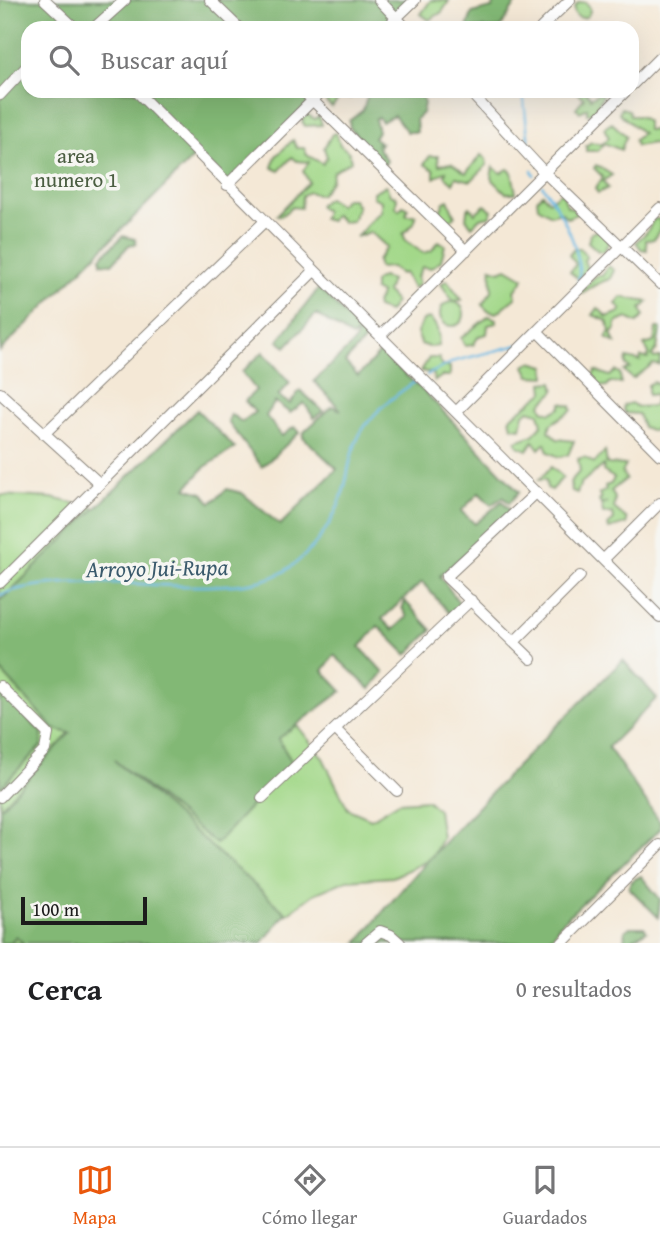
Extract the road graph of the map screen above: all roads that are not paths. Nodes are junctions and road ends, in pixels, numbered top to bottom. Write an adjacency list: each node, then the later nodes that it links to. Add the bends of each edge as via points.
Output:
1 (45, 0): 8 (street)
2 (125, 0): 9 (street)
3 (210, 0): 10 (street)
4 (379, 0): 7 (street)
5 (415, 0): 7 (street)
6 (570, 0): 13 (street)
7 (396, 18): 11 (street); 12 (street)
8 (64, 21)
9 (102, 21)
10 (232, 21)
11 (393, 21)
12 (399, 21)
13 (548, 21)
14 (660, 57): 16 (street)
15 (21, 72): 17 (street)
16 (639, 78)
17 (0, 95)
18 (143, 98): 23 (street)
19 (478, 98): 22 (street)
20 (619, 98): 22 (street)
21 (312, 100): 23 (street); 27 (street)
22 (544, 172): 26 (street); 27 (street)
23 (227, 185): 25 (street)
24 (660, 208): 26 (street)
25 (264, 222): 28 (street); 34 (street)
26 (622, 246): 29 (street); 30 (street)
27 (466, 251): 31 (street)
28 (314, 271): 31 (street); 36 (street)
29 (660, 284)
30 (537, 331): 33 (street); 35 (street)
31 (380, 336): 33 (street)
32 (0, 393): 34 (street)
33 (456, 412): 37 (street)
34 (44, 434): 36 (street)
35 (660, 455)
36 (99, 483): 41 (street)
37 (537, 492): 39 (street); 42 (street, via 446,576)
38 (660, 503): 39 (street)
39 (604, 559): 43 (street)
40 (580, 576): 44 (street)
41 (0, 583)
42 (471, 600): 44 (street); 47 (street)
43 (660, 617)
44 (514, 642): 45 (street)
45 (531, 659)
46 (0, 685): 49 (street, via 48,734 48,742)
47 (335, 729): 48 (street); 50 (street)
48 (397, 791)
49 (0, 797)
50 (262, 798)
51 (660, 845): 54 (street)
52 (366, 943): 53 (street, via 380,931)
53 (400, 943)
54 (562, 943)

